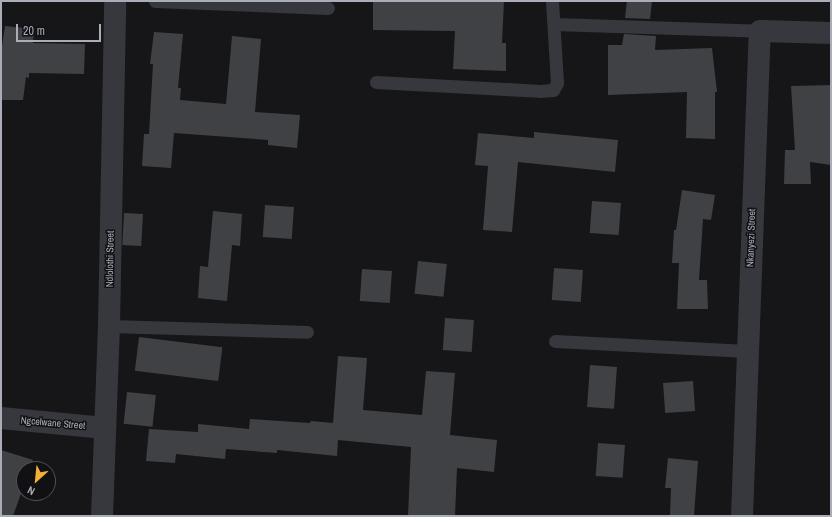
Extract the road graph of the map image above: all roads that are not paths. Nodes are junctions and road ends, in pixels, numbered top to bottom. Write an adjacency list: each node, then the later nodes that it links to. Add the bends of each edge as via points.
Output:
1 (115, 1): 9 (street, Ndlolothi Street)
2 (155, 1): 4 (lane)
3 (552, 1): 5 (lane)
4 (328, 8)
5 (554, 24): 6 (lane); 8 (lane, via 557,83 553,90)
6 (760, 31): 7 (street); 12 (street, Nkanyezi Street)
7 (831, 33)
8 (376, 82)
9 (109, 326): 10 (lane); 14 (street, Ndlolothi Street)
10 (307, 332)
11 (555, 341): 12 (lane)
12 (747, 351): 16 (street, Nkanyezi Street)
13 (1, 418): 14 (street, Ngcelwane Street)
14 (105, 428): 15 (street, Ndlolothi Street)
15 (102, 516)
16 (742, 516)

